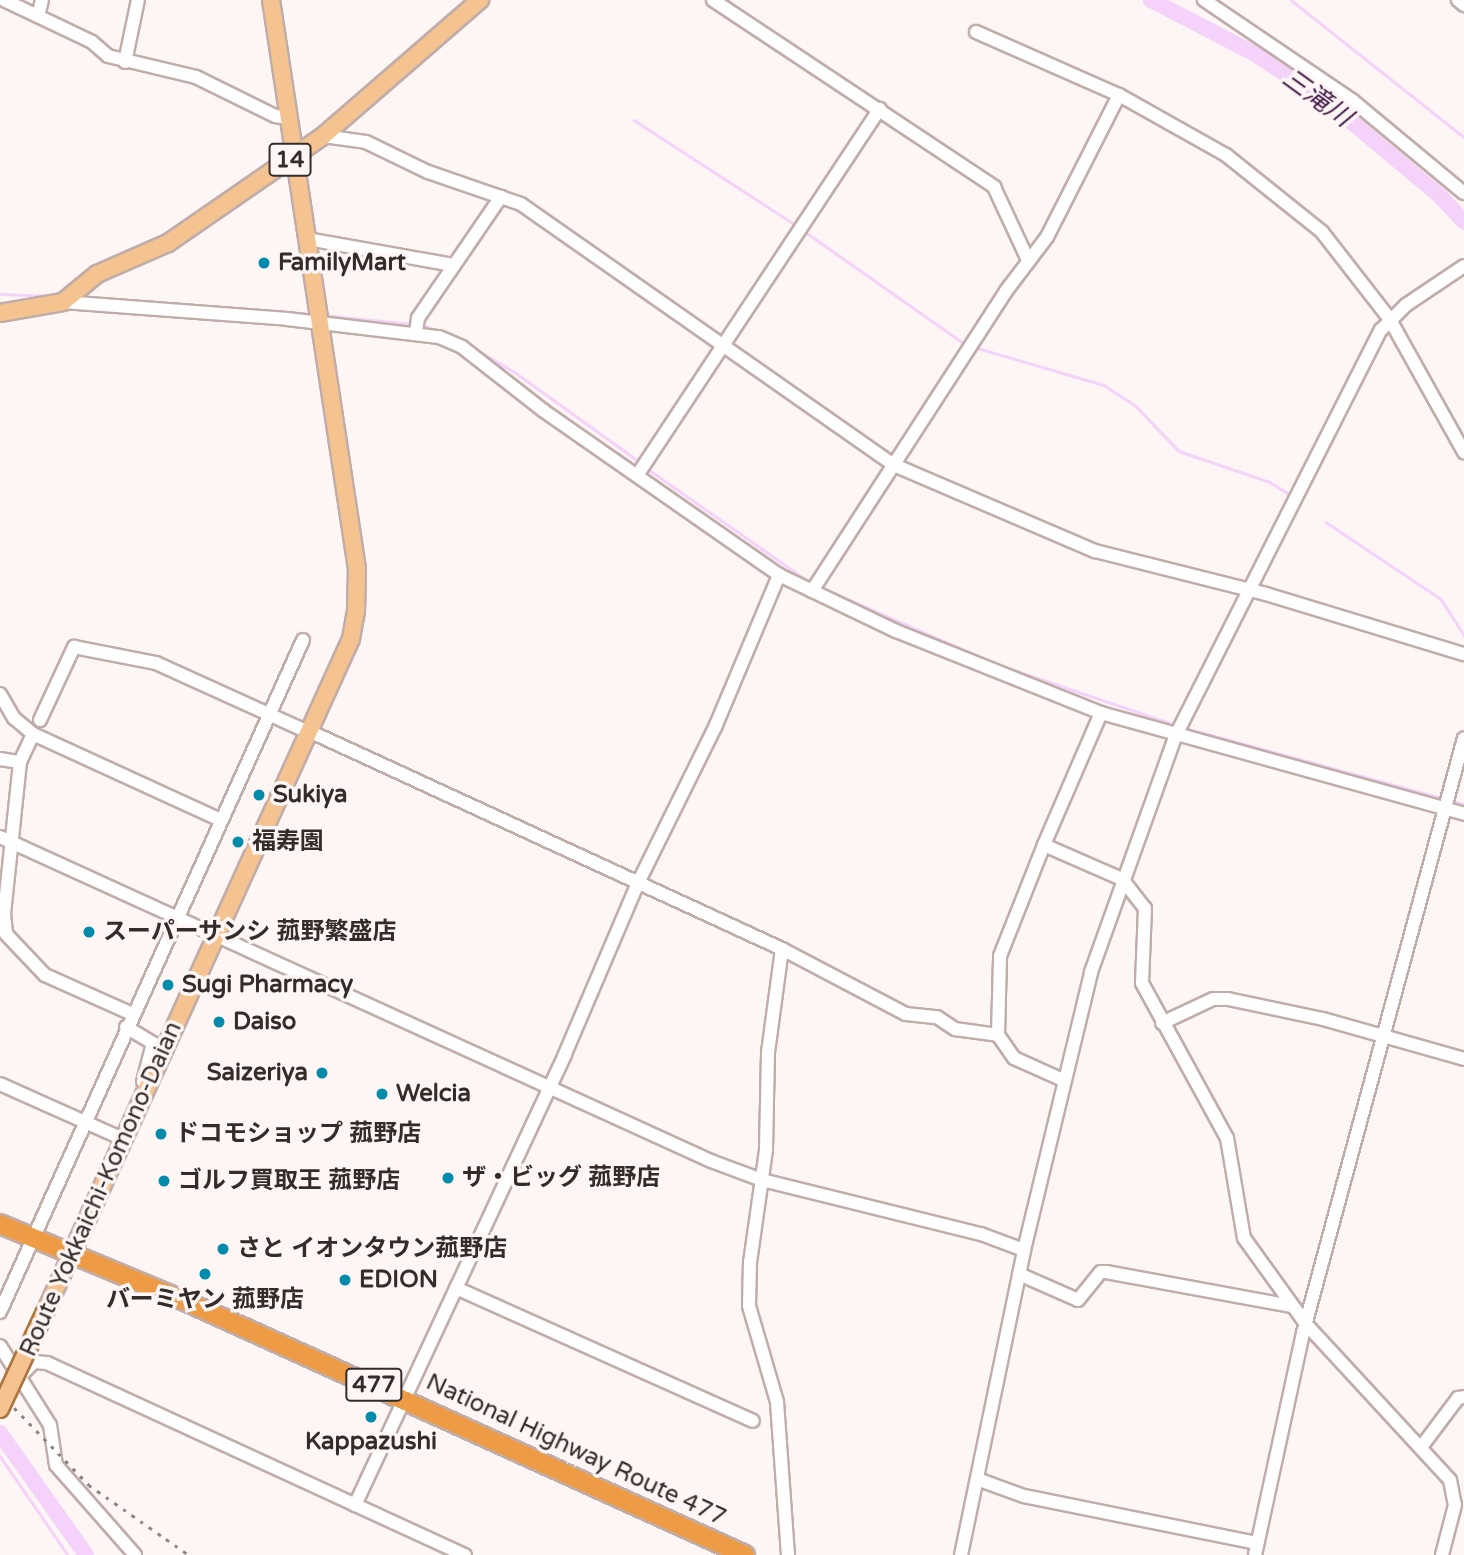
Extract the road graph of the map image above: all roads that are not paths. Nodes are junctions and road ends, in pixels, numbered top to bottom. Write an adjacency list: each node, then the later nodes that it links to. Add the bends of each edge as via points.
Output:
1 (4, 0): 10 (street)
2 (42, 0): 10 (street)
3 (138, 0): 12 (street)
4 (271, 0): 15 (main road, Route Yokkaichi-Komono-Daian)
5 (480, 0): 16 (main road, 14)
6 (713, 0): 14 (street)
7 (1204, 0): 18 (street, via 1353,101)
8 (1458, 0): 9 (street)
9 (1464, 5)
10 (38, 16): 12 (street)
11 (976, 32): 13 (street)
12 (125, 62): 15 (street, via 196,77)
13 (1118, 95): 21 (street, via 1067,200); 27 (street, via 1226,155 1322,232)
14 (880, 109): 21 (street, via 994,187); 29 (street)
15 (288, 118): 17 (main road, Route Yokkaichi-Komono-Daian)
16 (323, 136): 17 (main road, 14); 19 (street, via 366,142 428,172)
17 (295, 157): 20 (main road, Route Yokkaichi-Komono-Daian); 24 (main road, 14, via 169,243 97,274)
18 (1464, 193)
19 (501, 197): 22 (street); 29 (street, via 536,213)
20 (307, 239): 22 (street); 26 (main road, Route Yokkaichi-Komono-Daian)
21 (1028, 260): 31 (street)
22 (453, 265): 28 (street)
23 (1464, 266): 27 (street)
24 (70, 297): 25 (main road, 14); 26 (street)
25 (0, 313)
26 (320, 317): 28 (street); 43 (main road, Route Yokkaichi-Komono-Daian, via 358,597 351,639)
27 (1389, 318): 30 (street); 35 (street)
28 (417, 327): 32 (street, via 462,347 544,411)
29 (724, 347): 31 (street); 32 (street)
30 (1464, 452)
31 (894, 465): 34 (street); 35 (street, via 1096,551)
32 (642, 468): 33 (street)
33 (779, 575): 34 (street); 54 (street, via 716,725)
34 (814, 587): 39 (street, via 976,667)
35 (1250, 590): 37 (street); 42 (street)
36 (303, 640): 40 (street)
37 (1464, 653)
38 (0, 694): 44 (street, via 14,718)
39 (1101, 713): 42 (street); 52 (street)
40 (270, 715): 41 (street, via 148,660 74,647); 43 (street); 50 (street)
41 (40, 720)
42 (1179, 729): 48 (street); 53 (street)
43 (309, 732): 54 (street); 56 (main road, Route Yokkaichi-Komono-Daian)
44 (33, 734): 47 (street); 50 (street)
45 (1464, 738): 48 (street)
46 (0, 760): 47 (street)
47 (20, 762): 51 (street)
48 (1446, 803): 49 (street); 62 (street)
49 (1464, 814)
50 (221, 820): 55 (street)
51 (6, 840): 55 (street); 58 (street, via 3,920 9,939 45,975)
52 (1044, 845): 53 (street); 61 (street, via 1000,957)
53 (1122, 879): 59 (street, via 1147,916 1142,983); 64 (street, via 1091,972)
54 (638, 883): 57 (street); 66 (street)
55 (175, 918): 56 (street); 58 (street)
56 (216, 936): 66 (street); 67 (main road, Route Yokkaichi-Komono-Daian)
57 (782, 949): 61 (street, via 906,1014 937,1017 954,1029); 70 (street, via 768,1053)
58 (132, 1014): 60 (street)
59 (1162, 1023): 62 (street, via 1213,999 1228,999); 77 (street, via 1227,1138 1244,1238)
60 (126, 1027): 67 (street, via 153,1043); 68 (street)
61 (998, 1035): 64 (street, via 1014,1058)
62 (1382, 1035): 63 (street); 79 (street)
63 (1464, 1059)
64 (1063, 1080): 73 (street)
65 (0, 1084): 68 (street)
66 (548, 1089): 70 (street); 76 (street)
67 (134, 1116): 69 (main road, Route Yokkaichi-Komono-Daian)
68 (85, 1121): 69 (street); 72 (street)
69 (123, 1139): 74 (main road, Route Yokkaichi-Komono-Daian)
70 (762, 1180): 73 (street, via 981,1234); 93 (street, via 750,1262 749,1306 777,1402)
71 (0, 1224): 72 (highway, National Highway Route 477 / 477)
72 (30, 1237): 74 (highway, National Highway Route 477 / 477); 78 (street)
73 (1024, 1250): 75 (street)
74 (73, 1254): 83 (highway, National Highway Route 477 / 477); 84 (main road, Route Yokkaichi-Komono-Daian, bridge)
75 (1019, 1273): 77 (street, via 1078,1300 1101,1272 1106,1272); 87 (street)
76 (456, 1287): 83 (street); 85 (street)
77 (1292, 1306): 79 (street)
78 (0, 1312)
79 (1306, 1324): 86 (street); 89 (street)
80 (0, 1346): 81 (street)
81 (22, 1375): 88 (street, via 34,1362 47,1363); 90 (street, via 50,1425 56,1465)
82 (1464, 1397): 86 (street, via 1458,1398)
83 (403, 1398): 88 (street); 92 (highway, National Highway Route 477 / 477)
84 (0, 1409)
85 (753, 1421)
86 (1422, 1446): 95 (street, via 1455,1493)
87 (977, 1479): 89 (street, via 1024,1496); 94 (street)
88 (355, 1504): 91 (street)
89 (1256, 1549)
90 (135, 1555)
91 (465, 1555)
92 (745, 1555)
93 (788, 1555)
94 (961, 1555)
95 (1442, 1555)

